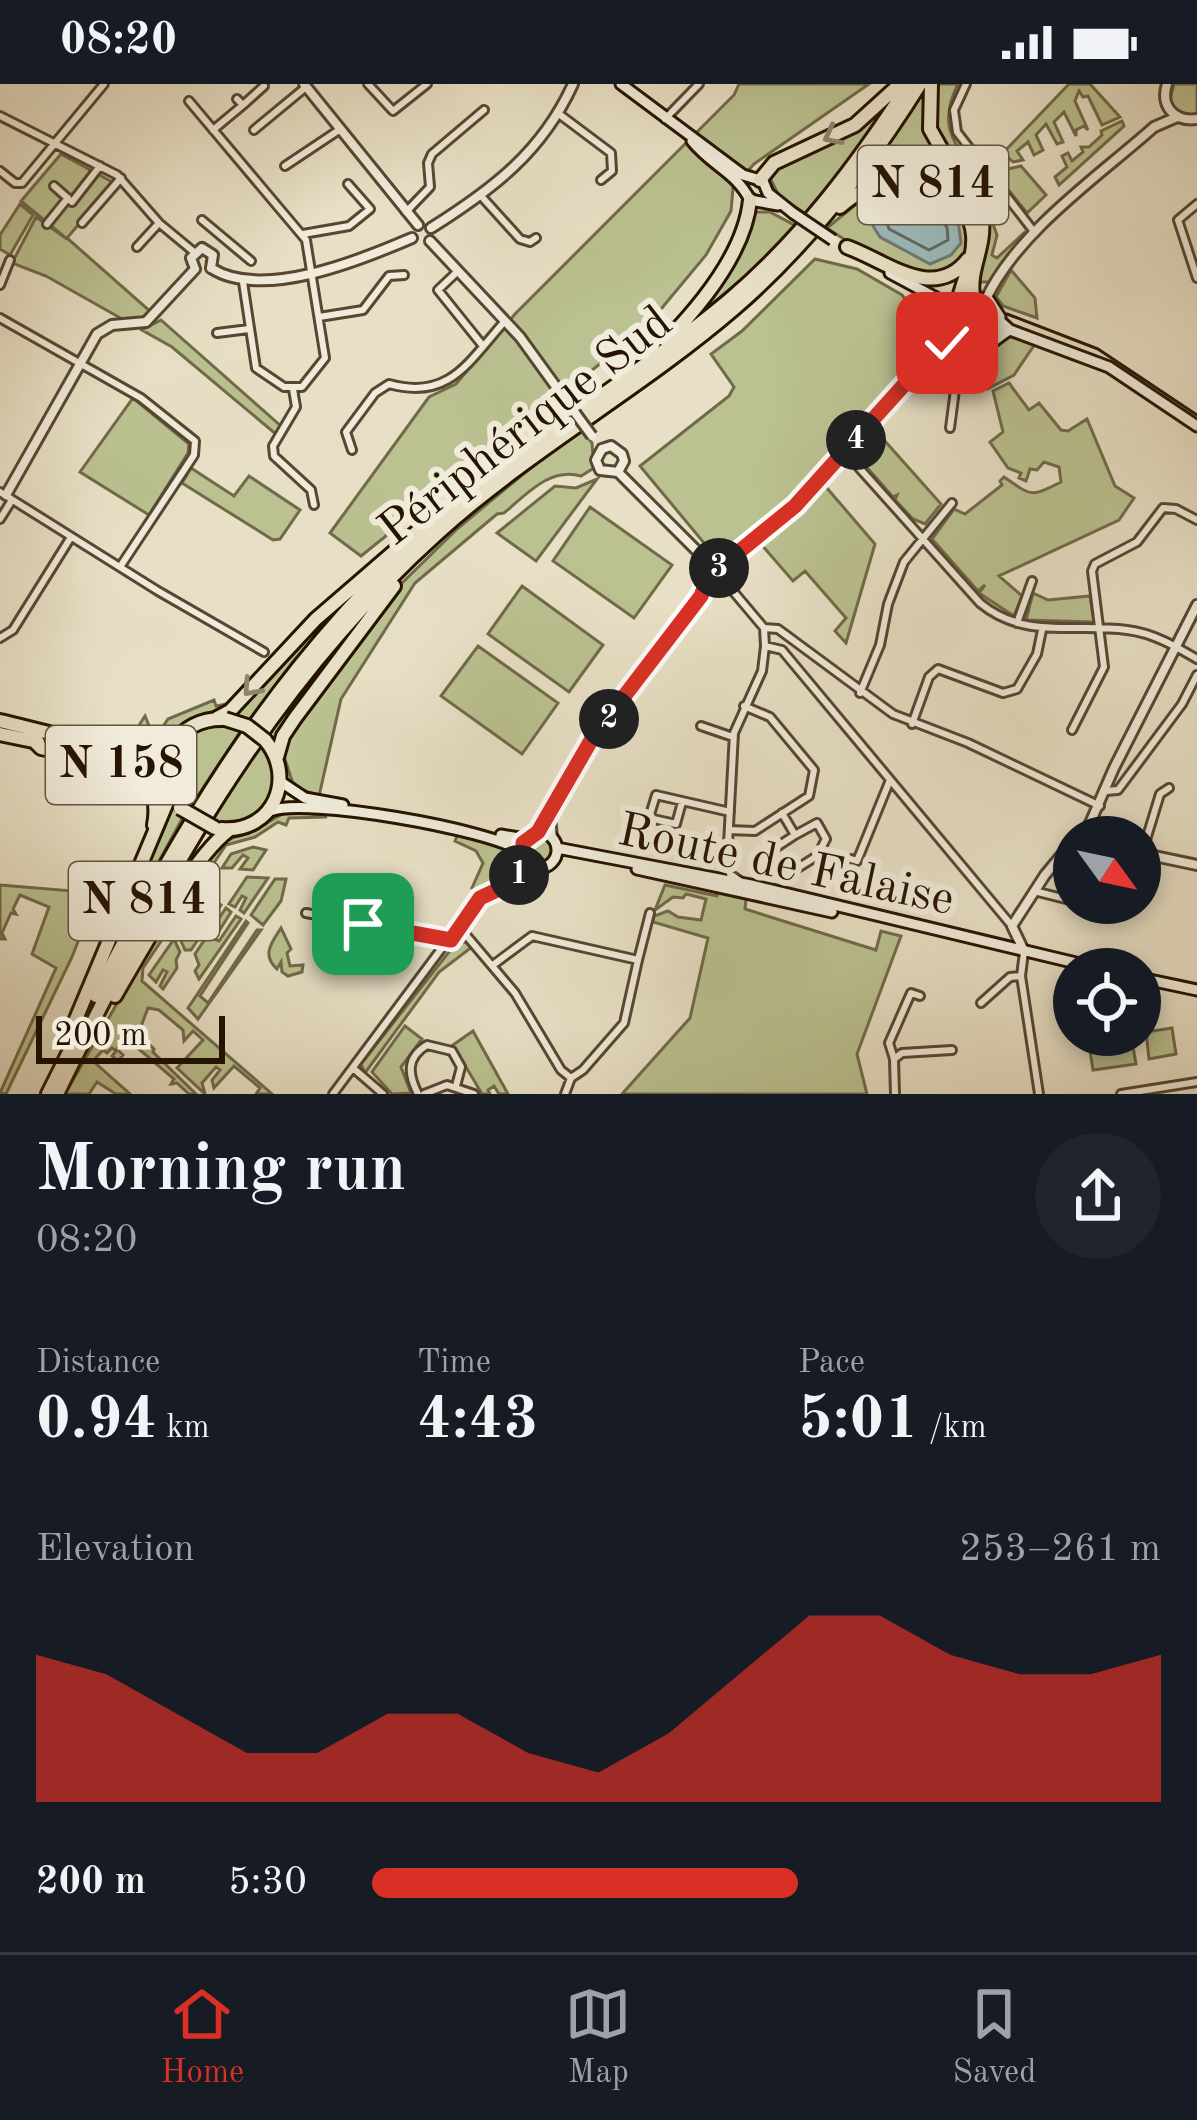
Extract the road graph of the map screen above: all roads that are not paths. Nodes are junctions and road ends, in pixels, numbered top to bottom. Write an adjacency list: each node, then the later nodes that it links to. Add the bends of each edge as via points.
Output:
1 (104, 84): 27 (street)
2 (368, 84): 3 (street, via 393,111)
3 (427, 84)
4 (573, 84): 18 (street)
5 (621, 84): 22 (main road)
6 (699, 84): 22 (street)
7 (900, 84): 35 (highway, N 814, one-way to 35, via 855,124 774,163)
8 (909, 84): 87 (highway, Périphérique Sud / N 814, via 792,239)
9 (920, 84): 46 (highway, Périphérique Sud / N 814)
10 (931, 84): 71 (highway, N 814, via 930,129 982,221)
11 (966, 84): 47 (street, via 954,110 956,131)
12 (1167, 84): 16 (street)
13 (305, 85): 25 (street); 26 (street)
14 (264, 86): 24 (street)
15 (189, 101): 24 (street)
16 (1167, 106): 20 (street); 23 (street)
17 (484, 110): 39 (street, via 432,154 430,187)
18 (559, 114): 32 (street, via 611,153 612,171); 36 (street)
19 (0, 116): 27 (street)
20 (1177, 117): 21 (street); 23 (street)
21 (1197, 118)
22 (664, 119): 35 (main road)
23 (1154, 128): 47 (street)
24 (213, 130): 48 (street)
25 (254, 130)
26 (339, 130): 29 (street); 39 (street)
27 (56, 142): 28 (street); 30 (street, via 19,184)
28 (100, 166): 31 (street); 37 (street)
29 (286, 166)
30 (0, 170)
31 (121, 178): 41 (street); 42 (street)
32 (601, 180)
33 (349, 184): 48 (street, via 370,209 350,226)
34 (54, 186): 37 (street)
35 (756, 190): 53 (main road, bridge); 87 (highway, N 814, via 722,267)
36 (482, 197): 45 (street); 51 (street, via 520,239)
37 (68, 198): 43 (street)
38 (1197, 204): 66 (street, via 1178,226)
39 (406, 212): 44 (street)
40 (202, 220): 49 (street)
41 (82, 223)
42 (159, 223): 54 (street); 56 (street)
43 (47, 224)
44 (418, 225): 45 (street); 50 (street)
45 (431, 228): 52 (street)
46 (817, 228): 57 (highway, N 814, via 875,185 919,180 964,208); 100 (highway, Périphérique Sud / N 814, via 700,336)
47 (1035, 233): 71 (street)
48 (303, 234): 63 (street)
49 (222, 237): 55 (street); 59 (street)
50 (412, 238): 52 (street); 63 (street)
51 (536, 238)
52 (430, 241): 62 (street)
53 (840, 243): 57 (highway, N 814, via 932,280 956,272); 67 (main road)
54 (137, 247)
55 (210, 251): 56 (street); 60 (street)
56 (194, 252): 61 (street)
57 (971, 253): 71 (highway, N 814)
58 (10, 260): 64 (street)
59 (251, 261)
60 (211, 268): 61 (street); 69 (street)
61 (195, 269): 85 (street, via 146,322 97,334)
62 (458, 271): 74 (street); 82 (street, via 438,290)
63 (311, 272): 69 (street); 72 (street)
64 (6, 274): 68 (street); 70 (street)
65 (404, 275): 72 (street, via 389,276 363,310)
66 (1197, 278)
67 (901, 279): 71 (main road, via 942,301); 76 (main road)
68 (20, 282)
69 (243, 282): 77 (street)
70 (0, 285)
71 (969, 298): 75 (main road, via 998,310); 76 (main road)
72 (319, 317): 88 (street, via 325,358)
73 (0, 318): 85 (street)
74 (505, 321): 82 (street); 91 (street, bridge)
75 (1000, 321): 78 (main road); 80 (main road)
76 (946, 322): 81 (main road); 83 (street)
77 (249, 329): 79 (street); 88 (street, via 256,368)
78 (1010, 330): 80 (main road); 89 (main road, via 1108,367)
79 (218, 333)
80 (996, 337): 84 (main road)
81 (953, 341): 83 (street); 84 (main road)
82 (483, 346): 92 (street, via 445,384 389,384 375,393 346,432)
83 (939, 346): 86 (street)
84 (983, 347): 86 (street, via 992,370 986,382)
85 (80, 364): 95 (street); 103 (street, via 195,441 194,455)
86 (922, 365): 90 (street, via 955,390); 93 (street)
87 (639, 368): 100 (highway, Périphérique Sud / N 814, via 521,451)
88 (293, 389): 97 (street, via 296,407 274,456 310,490)
89 (1197, 426)
90 (950, 428)
91 (602, 449): 94 (street, via 597,466); 94 (street, via 622,454)
92 (352, 450)
93 (845, 452): 102 (street); 104 (street, via 795,506)
94 (618, 472): 104 (street)
95 (6, 496): 98 (street); 101 (street)
96 (952, 503): 102 (street)
97 (314, 505)
98 (0, 519)
99 (1197, 520): 109 (street, via 1163,508 1137,542 1095,564)
100 (434, 530): 119 (highway, N 814, one-way to 119, via 413,532); 128 (highway, N 814, via 307,701); 175 (highway, Périphérique Sud / N 814, via 266,723 182,851); 182 (highway, Périphérique Sud / N 814, via 310,652 228,760)
101 (71, 537): 103 (street); 111 (street, via 13,630)
102 (922, 538): 107 (street, via 980,603); 117 (street, via 893,589)
103 (120, 567): 114 (street)
104 (716, 570): 108 (street); 136 (street, via 593,737)
105 (1032, 581): 107 (street)
106 (1197, 605): 113 (street)
107 (1017, 623): 110 (street)
108 (764, 628): 112 (street); 117 (street, via 782,632)
109 (1100, 629): 110 (street); 113 (street, via 1132,630); 123 (street, via 1105,667)
110 (1042, 630): 121 (street, via 1018,689 1003,693 938,669)
111 (0, 638)
112 (765, 646): 118 (street); 130 (street, via 782,650)
113 (1175, 648): 115 (street); 133 (street)
114 (264, 652)
115 (1197, 659)
116 (1197, 675): 133 (street, via 1118,790)
117 (860, 693): 121 (street)
118 (744, 706): 126 (street); 140 (street, via 770,717 814,770 809,796)
119 (221, 718): 125 (highway); 128 (highway, bridge, via 247,726)
120 (0, 721): 125 (highway, N 158, via 116,745 158,747)
121 (912, 724): 137 (street)
122 (701, 726): 126 (street)
123 (1072, 730)
124 (0, 734): 127 (highway, N 158)
125 (176, 737): 129 (highway)
126 (734, 737): 139 (street)
127 (34, 741): 129 (highway, N 158, via 142,758); 147 (highway, N 158, via 138,772 155,797)
128 (277, 757): 131 (highway)
129 (164, 773): 134 (highway)
130 (890, 780): 152 (street); 162 (street)
131 (281, 782): 138 (highway); 148 (main road, via 316,801)
132 (1169, 788): 142 (street)
133 (1106, 791): 137 (street)
134 (170, 795): 143 (highway, bridge, via 196,821); 147 (highway, N 814)
135 (682, 802): 135 (street, via 656,795 649,818 676,824); 139 (street)
136 (554, 804): 145 (street); 149 (street)
137 (1100, 806): 141 (street)
138 (270, 811): 143 (highway, via 251,825); 150 (main road, via 308,806 374,815 483,836)
139 (730, 812): 144 (street)
140 (782, 813): 144 (street, via 755,831); 146 (street)
141 (1095, 816)
142 (1153, 816)
143 (222, 829): 175 (highway, N 814)
144 (729, 830): 157 (street, via 732,876)
145 (538, 832): 148 (main road); 149 (main road)
146 (795, 836): 146 (street, via 766,854 773,866 793,871 826,839 817,823)
147 (154, 838): 182 (highway, N 814)
148 (525, 839): 150 (main road)
149 (555, 848): 155 (main road, via 547,867); 157 (main road, Route de Falaise); 165 (main road, Route de Falaise)
150 (522, 856): 155 (main road); 156 (street)
151 (1161, 858): 153 (street)
152 (851, 860)
153 (1197, 866)
154 (1053, 867): 158 (street)
155 (536, 868): 156 (street)
156 (516, 881): 163 (street, via 480,898)
157 (751, 885): 165 (main road, Route de Falaise)
158 (1034, 891): 159 (street); 162 (street)
159 (1053, 896)
160 (650, 913): 168 (street)
161 (306, 914): 164 (street)
162 (1012, 926): 166 (street)
163 (460, 928): 164 (street); 169 (street)
164 (451, 940): 178 (street)
165 (1001, 947): 166 (main road, Route de Falaise)
166 (1024, 952): 167 (main road, Route de Falaise); 170 (street)
167 (1053, 958)
168 (638, 960): 169 (street, via 532,936); 179 (street, via 624,1023)
169 (494, 964): 179 (street)
170 (1021, 976): 174 (street); 190 (street)
171 (1161, 982): 172 (main road)
172 (1197, 990)
173 (920, 996): 177 (street, via 910,993 889,1043)
174 (981, 1004)
175 (89, 1030): 183 (highway, Périphérique Sud / N 814)
176 (952, 1050): 177 (street)
177 (894, 1058): 189 (street)
178 (353, 1068): 184 (street); 185 (street)
179 (571, 1078): 188 (street)
180 (1197, 1082): 191 (street)
181 (456, 1086): 186 (street); 186 (street, via 460,1067 452,1051 427,1045 409,1075); 187 (street)
182 (45, 1094)
183 (57, 1094)
184 (333, 1094)
185 (383, 1094)
186 (421, 1094)
187 (474, 1094)
188 (565, 1094)
189 (895, 1094)
190 (1039, 1094)
191 (1121, 1094)

